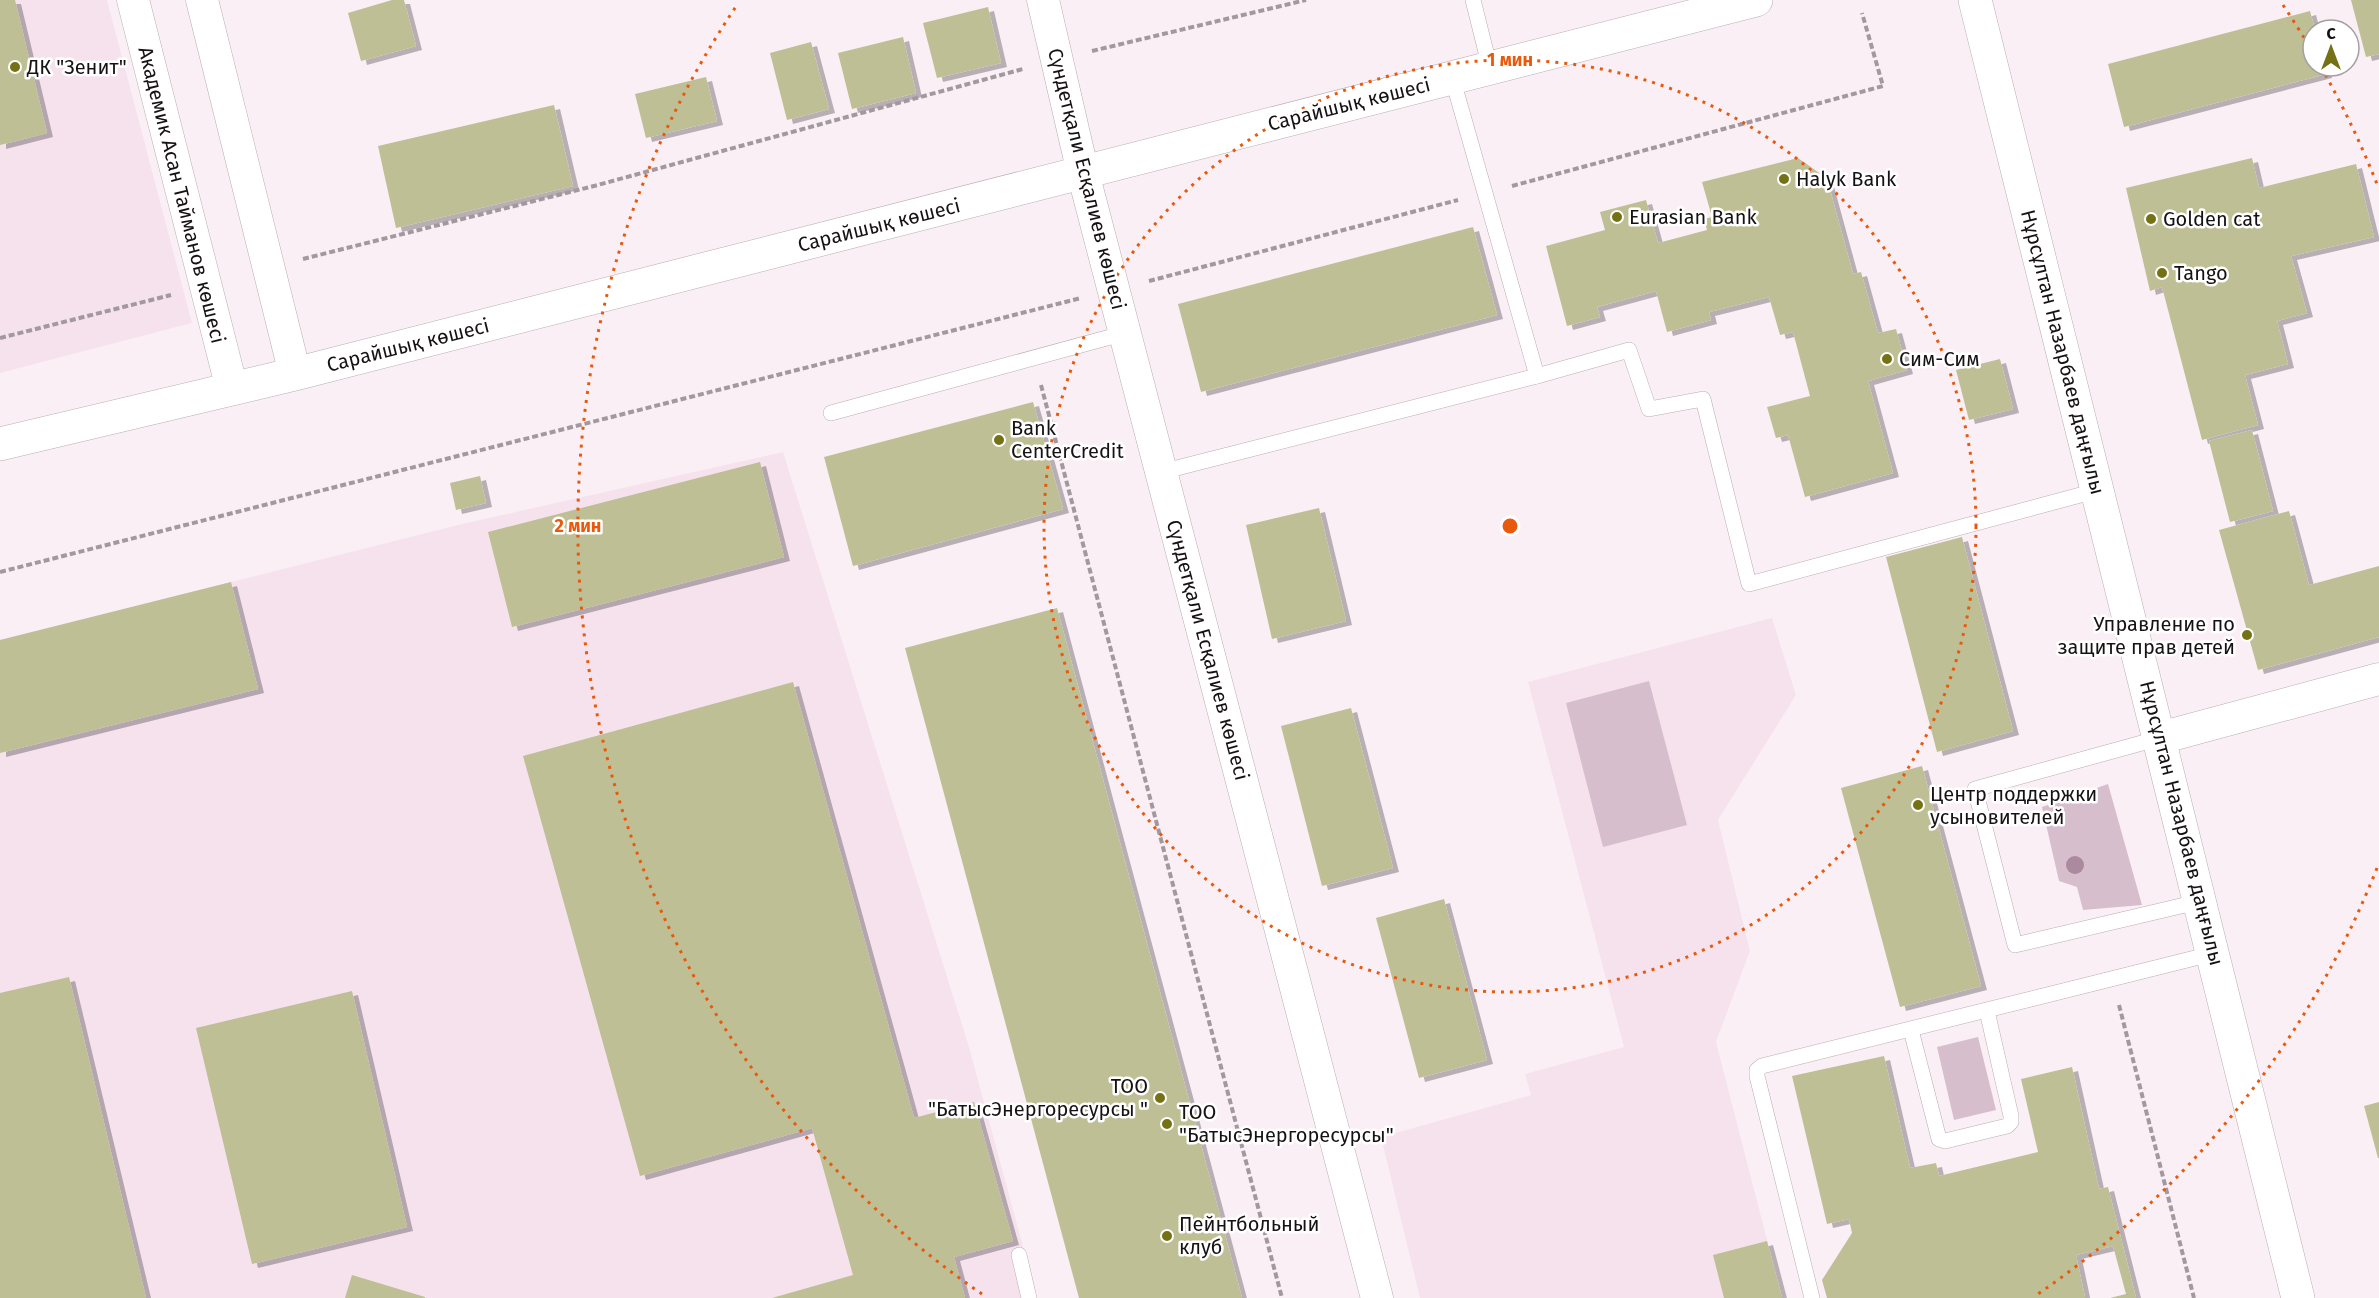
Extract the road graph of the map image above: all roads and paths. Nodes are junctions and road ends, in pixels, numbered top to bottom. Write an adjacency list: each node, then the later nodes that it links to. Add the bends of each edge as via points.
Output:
1 (133, 0): 15 (street, Академик Асан Тайманов көшесі)
2 (202, 0): 14 (street)
3 (1043, 0): 9 (street, Сүндетқали Есқалиев көшесі)
4 (1306, 0): 9 (path)
5 (1473, 0): 10 (lane)
6 (1756, 0): 10 (street, Сарайшық көшесі)
7 (1975, 0): 26 (street, Нұрсұлтан Назарбаев даңғылы)
8 (1862, 13): 13 (path, via 1883,86)
9 (1057, 59): 12 (street, Сүндетқали Есқалиев көшесі); 14 (path, via 594,186)
10 (1490, 68): 11 (street, Сарайшық көшесі)
11 (1452, 77): 12 (street, Сарайшық көшесі); 13 (lane)
12 (1083, 173): 16 (street, Сүндетқали Есқалиев көшесі); 20 (street, Сарайшық көшесі)
13 (1485, 193): 16 (path); 21 (lane)
14 (267, 268): 20 (street)
15 (204, 286): 18 (path); 22 (street, Академик Асан Тайманов көшесі)
16 (1114, 290): 17 (street, Сүндетқали Есқалиев көшесі); 27 (path)
17 (1125, 333): 19 (lane); 25 (street, Сүндетқали Есқалиев көшесі)
18 (0, 338)
19 (1034, 358): 23 (lane); 37 (path)
20 (295, 374): 22 (street, Сарайшық көшесі)
21 (1537, 376): 25 (lane); 26 (lane, via 1629,350 1649,409 1703,399 1749,584)
22 (232, 389): 24 (street, Сарайшық көшесі)
23 (831, 413)
24 (0, 444)
25 (1161, 472): 38 (street, Сүндетқали Есқалиев көшесі)
26 (2099, 490): 29 (street, Нұрсұлтан Назарбаев даңғылы)
27 (0, 572)
28 (2379, 679): 29 (street)
29 (2160, 738): 30 (street, Нұрсұлтан Назарбаев даңғылы); 30 (lane, via 1975,789 2006,912 2015,945)
30 (2202, 901): 31 (street, Нұрсұлтан Назарбаев даңғылы)
31 (2215, 953): 32 (lane); 41 (street, Нұрсұлтан Назарбаев даңғылы)
32 (2113, 980): 33 (lane); 40 (path)
33 (1987, 1011): 34 (lane); 34 (lane, via 2012,1116 2007,1126 1945,1141 1939,1139)
34 (1911, 1030): 39 (lane, via 1757,1070)
35 (1019, 1255): 36 (lane)
36 (1029, 1298)
37 (1282, 1298)
38 (1377, 1298)
39 (1812, 1298)
40 (2194, 1298)
41 (2298, 1298)

